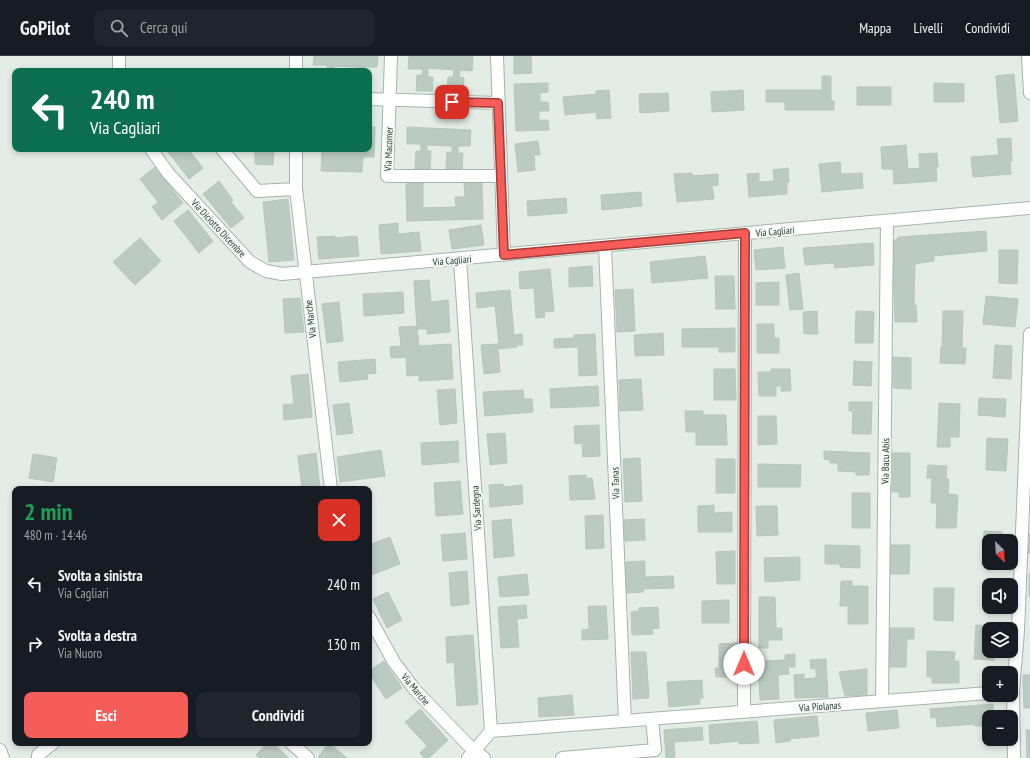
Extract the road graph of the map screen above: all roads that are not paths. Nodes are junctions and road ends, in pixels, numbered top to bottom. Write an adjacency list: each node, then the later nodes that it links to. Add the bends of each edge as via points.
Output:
1 (119, 56): 6 (street)
2 (296, 56): 7 (street)
3 (391, 56): 10 (street, Via Macomer)
4 (497, 56): 11 (street)
5 (1028, 56): 8 (street)
6 (119, 68)
7 (296, 68)
8 (1030, 93)
9 (372, 99): 10 (street)
10 (389, 100): 11 (street); 15 (street, Via Macomer, via 387,176)
11 (498, 103): 15 (street)
12 (153, 152): 23 (street, Via Diciotto Dicembre, via 168,173 250,262 266,271 282,274)
13 (224, 152): 16 (street, via 257,191)
14 (296, 152): 16 (street, Via Marche)
15 (501, 176): 21 (street)
16 (296, 190): 23 (street, Via Marche)
17 (1030, 208): 18 (street, Via Cagliari)
18 (887, 221): 19 (street, Via Cagliari); 29 (street, Via Bacu Abis)
19 (745, 233): 20 (street, Via Cagliari); 31 (street)
20 (605, 246): 21 (street, Via Cagliari); 33 (street, Via Tanas)
21 (504, 255): 22 (street, Via Cagliari)
22 (460, 259): 23 (street, Via Cagliari); 34 (street, Via Sardegna)
23 (305, 272): 25 (street, Via Marche)
24 (1030, 334): 27 (street)
25 (331, 486)
26 (372, 622): 37 (street, Via Marche, via 394,662 415,690)
27 (1014, 666)
28 (982, 694): 29 (street, Via Piolanas)
29 (882, 701): 31 (street, Via Piolanas)
30 (1012, 702): 41 (street)
31 (744, 712): 32 (street, Via Piolanas)
32 (652, 718): 33 (street, Via Piolanas); 40 (street, via 655,750)
33 (625, 721): 34 (street, Via Piolanas)
34 (490, 731): 37 (street)
35 (49, 746): 38 (street, via 38,755)
36 (294, 746): 39 (street)
37 (475, 756)
38 (38, 758)
39 (308, 758)
40 (562, 758)
41 (1014, 758)

